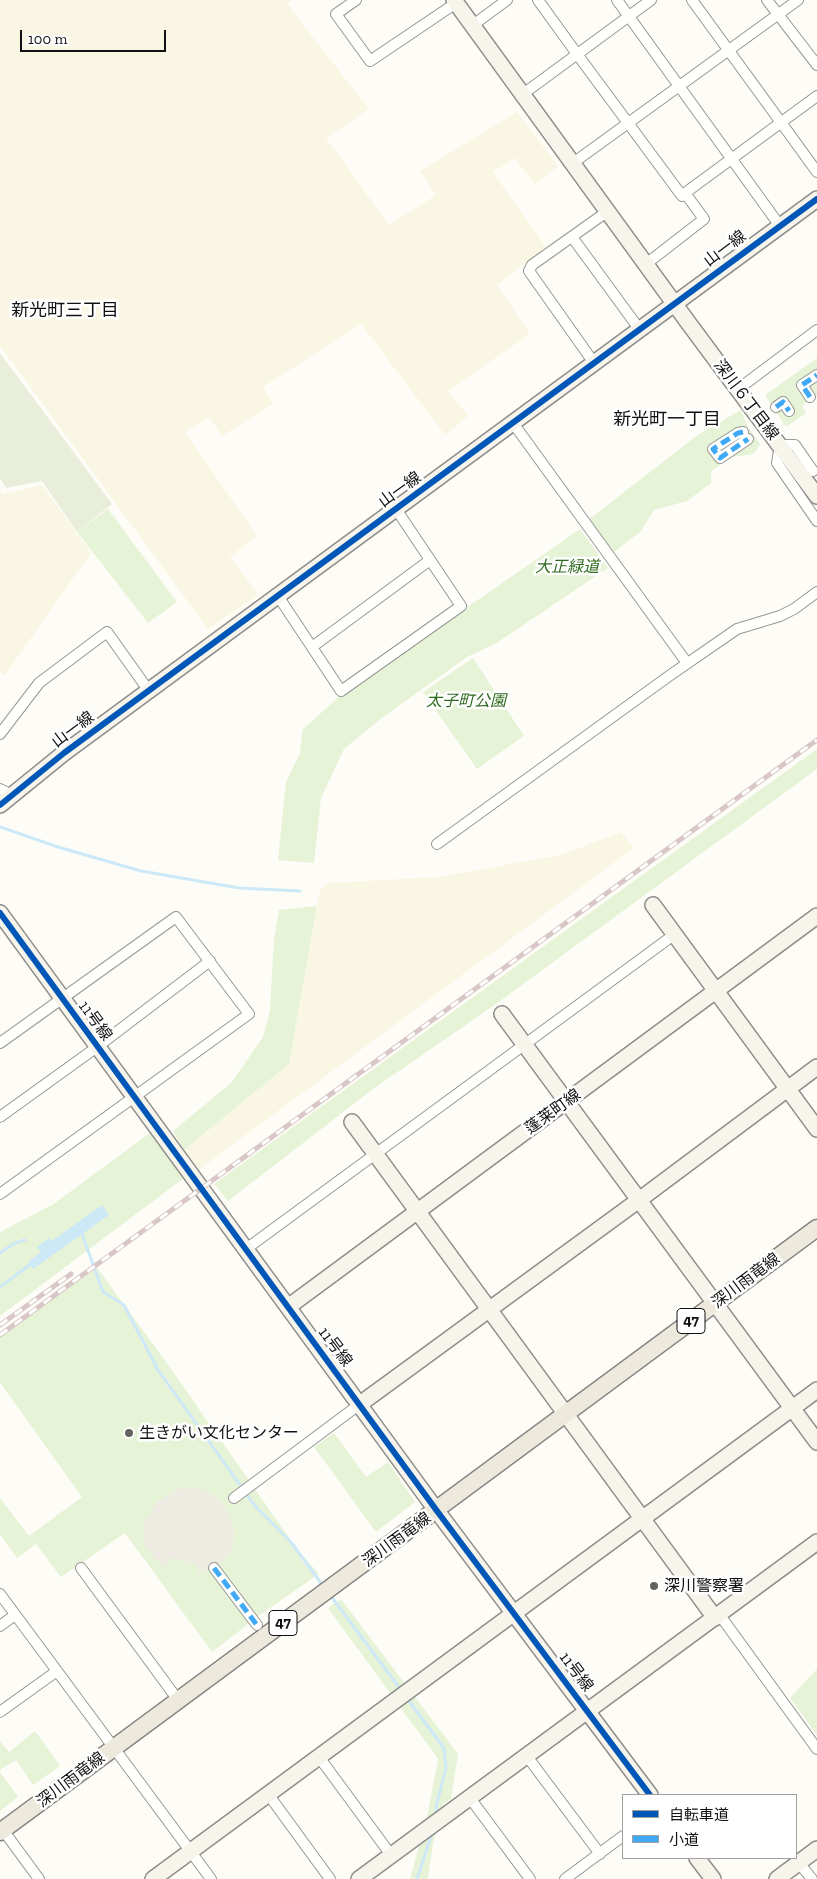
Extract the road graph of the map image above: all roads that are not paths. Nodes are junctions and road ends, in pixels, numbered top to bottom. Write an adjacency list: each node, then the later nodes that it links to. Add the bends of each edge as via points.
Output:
1 (356, 0): 8 (street, via 336,14 370,60)
2 (538, 0): 14 (street)
3 (617, 0): 11 (street)
4 (651, 0): 11 (street)
5 (692, 0): 13 (street)
6 (767, 0): 10 (street)
7 (798, 0): 10 (street)
8 (455, 1): 12 (street, 深川６丁目線)
9 (503, 1): 12 (street)
10 (778, 15): 13 (street); 15 (street)
11 (628, 17): 14 (street); 16 (street)
12 (473, 26): 17 (street, 深川６丁目線)
13 (729, 51): 16 (street); 20 (street)
14 (577, 54): 17 (street); 19 (street)
15 (817, 65)
16 (679, 87): 19 (street); 21 (street)
17 (523, 94): 22 (street, 深川６丁目線)
18 (817, 96): 20 (street)
19 (629, 123): 22 (street); 24 (street, via 682,196)
20 (781, 123): 21 (street); 23 (street)
21 (732, 159): 24 (street); 27 (street)
22 (573, 163): 26 (street, 深川６丁目線)
23 (817, 172)
24 (685, 193): 29 (street, via 704,220)
25 (817, 199): 27 (street, 山一線)
26 (608, 211): 28 (street); 29 (street, 深川６丁目線)
27 (780, 226): 30 (street, 山一線)
28 (572, 237): 31 (street); 33 (street, via 532,265 529,271)
29 (646, 264): 30 (street, 深川６丁目線)
30 (675, 304): 31 (street, 山一線); 35 (street, 深川６丁目線)
31 (640, 330): 33 (street, 山一線)
32 (817, 330): 35 (street)
33 (594, 363): 39 (street, 山一線)
34 (817, 375): 36 (street, via 802,385)
35 (737, 390): 40 (street, 深川６丁目線)
36 (810, 397)
37 (776, 407): 38 (street, via 783,402)
38 (789, 411)
39 (514, 423): 43 (street, 山一線); 49 (street)
40 (780, 445): 41 (street, via 795,445); 42 (street, 深川６丁目線); 44 (street, via 777,462)
41 (816, 472)
42 (817, 496)
43 (396, 509): 45 (street); 47 (street, 山一線)
44 (817, 521)
45 (430, 560): 48 (street); 48 (street, via 461,606 342,691)
46 (817, 592): 49 (street, via 780,616 737,629)
47 (278, 596): 48 (street); 50 (street, 山一線)
48 (312, 647)
49 (687, 663): 54 (street)
50 (149, 691): 51 (street, via 107,632 39,683); 52 (street, 山一線)
51 (0, 734)
52 (6, 792): 53 (street, 山一線)
53 (0, 805)
54 (436, 844)
55 (653, 905): 58 (street)
56 (817, 916): 60 (street, 蓬莱町線)
57 (1, 918): 61 (street, 11号線)
58 (675, 934): 60 (street); 64 (street)
59 (210, 961): 61 (street, via 176,917); 65 (street); 68 (street, via 249,1014)
60 (716, 990): 67 (street); 69 (street, 蓬莱町線)
61 (62, 998): 63 (street); 65 (street, 11号線)
62 (502, 1014): 64 (street)
63 (0, 1042)
64 (524, 1043): 69 (street); 73 (street)
65 (97, 1048): 68 (street, 11号線); 70 (street)
66 (817, 1067): 67 (street)
67 (787, 1089): 72 (street); 75 (street)
68 (134, 1097): 74 (street); 78 (street, 11号線)
69 (568, 1101): 75 (street); 76 (street, 蓬莱町線)
70 (0, 1117)
71 (352, 1122): 73 (street)
72 (817, 1129)
73 (375, 1154): 76 (street); 78 (street)
74 (1, 1190)
75 (639, 1200): 79 (street); 81 (street)
76 (418, 1211): 80 (street, 蓬莱町線); 81 (street)
77 (817, 1228): 79 (main road, 深川雨竜線 / 47)
78 (246, 1249): 80 (street, 11号線)
79 (716, 1304): 84 (street); 85 (main road, 深川雨竜線 / 47)
80 (288, 1307): 83 (street, 11号線)
81 (490, 1309): 83 (street); 85 (street)
82 (817, 1390): 84 (street)
83 (360, 1404): 87 (street); 88 (street, 11号線)
84 (792, 1408): 86 (street); 89 (street)
85 (566, 1414): 88 (main road, 深川雨竜線 / 47); 89 (street)
86 (817, 1442)
87 (234, 1498)
88 (437, 1511): 94 (street, 11号線); 100 (main road, 深川雨竜線 / 47)
89 (643, 1518): 94 (street); 96 (street)
90 (817, 1542): 96 (street)
91 (81, 1568): 100 (street)
92 (214, 1568): 97 (street)
93 (0, 1594): 95 (street)
94 (515, 1613): 101 (street, 11号線); 106 (street)
95 (15, 1614): 98 (street); 99 (street)
96 (717, 1616): 101 (street); 104 (street)
97 (257, 1625)
98 (0, 1626)
99 (57, 1671): 102 (street); 103 (street)
100 (178, 1700): 103 (main road, 深川雨竜線 / 47)
101 (588, 1710): 105 (street); 108 (street, 11号線)
102 (0, 1712)
103 (114, 1748): 110 (main road, 深川雨竜線 / 47); 113 (street)
104 (817, 1749)
105 (526, 1755): 109 (street); 114 (street)
106 (318, 1757): 107 (street); 115 (street)
107 (268, 1794): 113 (street); 121 (street)
108 (649, 1794)
109 (470, 1798): 115 (street); 123 (street)
110 (2, 1827): 118 (street)
111 (622, 1837): 114 (street)
112 (817, 1849): 117 (street)
113 (190, 1852): 119 (street); 120 (street)
114 (600, 1854): 124 (street)
115 (391, 1855): 122 (street)
116 (698, 1859): 125 (street)
117 (799, 1862): 126 (street); 127 (street)
118 (39, 1879)
119 (153, 1879)
120 (211, 1879)
121 (330, 1879)
122 (359, 1879)
123 (530, 1879)
124 (565, 1879)
125 (713, 1879)
126 (777, 1879)
127 (812, 1879)

